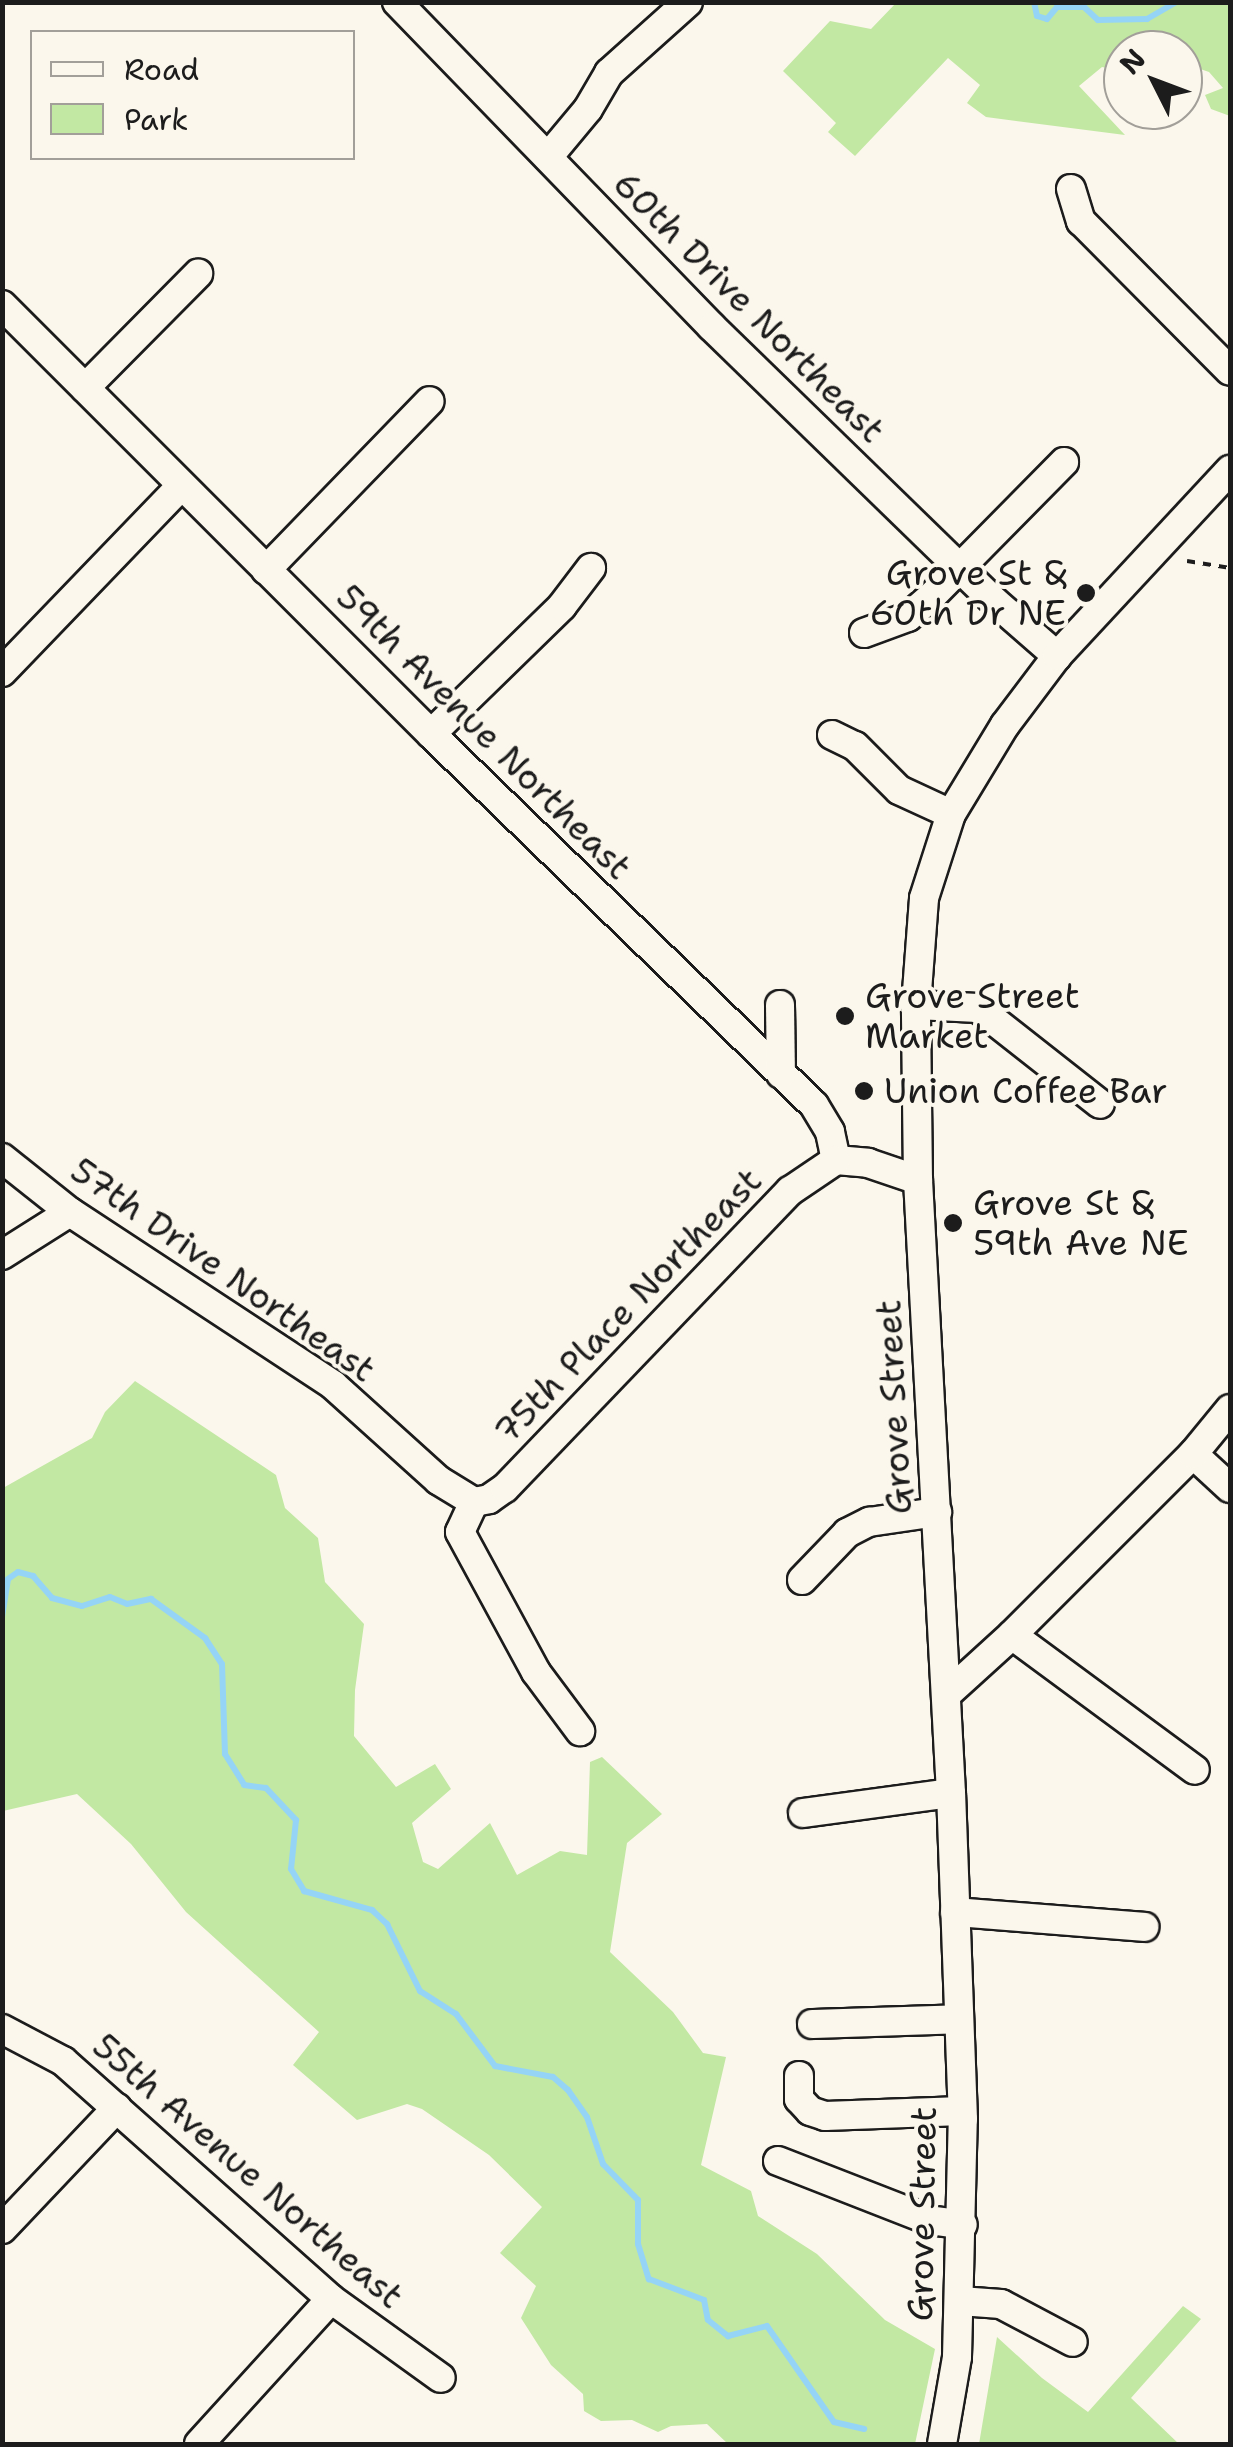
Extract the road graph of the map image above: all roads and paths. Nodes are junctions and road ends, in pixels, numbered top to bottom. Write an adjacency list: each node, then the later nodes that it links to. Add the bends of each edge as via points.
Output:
1 (397, 2): 3 (street, 60th Drive Northeast)
2 (688, 2): 3 (street, via 609,73)
3 (548, 158): 17 (street, 60th Drive Northeast)
4 (1071, 189): 7 (street, via 1081,221)
5 (198, 274): 8 (street)
6 (2, 305): 8 (street, 59th Avenue Northeast)
7 (1230, 370)
8 (86, 388): 12 (street, 59th Avenue Northeast)
9 (430, 401): 16 (street)
10 (1064, 462): 17 (street)
11 (1230, 470): 19 (street, Grove Street)
12 (181, 486): 16 (street, 59th Avenue Northeast); 20 (street)
13 (1186, 561): 15 (path)
14 (591, 568): 21 (street, via 562,606)
15 (1230, 568)
16 (266, 570): 21 (street, 59th Avenue Northeast)
17 (961, 570): 18 (street, via 908,616); 19 (street, 60th Drive Northeast)
18 (864, 633)
19 (1057, 656): 23 (street, Grove Street)
20 (2, 672)
21 (431, 734): 26 (street, 59th Avenue Northeast)
22 (832, 734): 23 (street, via 856,746 899,790)
23 (951, 814): 25 (street, Grove Street, via 924,898)
24 (780, 1005): 26 (street)
25 (916, 1005): 27 (street, via 978,1008); 30 (street, Grove Street)
26 (780, 1074): 29 (street, 59th Avenue Northeast, via 814,1105)
27 (1100, 1104)
28 (2, 1158): 31 (street, 57th Drive Northeast)
29 (836, 1160): 30 (street); 36 (street, 75th Place Northeast, via 790,1190 505,1488)
30 (918, 1180): 37 (street, Grove Street)
31 (70, 1212): 32 (street); 36 (street, 57th Drive Northeast, via 333,1385 438,1480)
32 (2, 1255)
33 (1230, 1409): 34 (street)
34 (1193, 1454): 35 (street); 39 (street)
35 (1230, 1488)
36 (474, 1502): 41 (street, via 460,1532 536,1672)
37 (937, 1512): 38 (street, via 869,1522 847,1533); 40 (street, Grove Street)
38 (802, 1580)
39 (1012, 1635): 40 (street); 42 (street)
40 (946, 1694): 43 (street, Grove Street)
41 (580, 1732)
42 (1196, 1770)
43 (951, 1793): 44 (street); 45 (street, Grove Street)
44 (803, 1814)
45 (955, 1912): 46 (street); 47 (street, Grove Street)
46 (1144, 1927)
47 (959, 2019): 48 (street); 52 (street, Grove Street)
48 (812, 2024)
49 (2, 2029): 51 (street, 55th Avenue Northeast, via 63,2061)
50 (799, 2076): 52 (street, via 799,2099 824,2116)
51 (116, 2108): 55 (street); 56 (street, 55th Avenue Northeast)
52 (962, 2111): 54 (street, Grove Street)
53 (778, 2160): 54 (street, via 929,2220)
54 (963, 2225): 57 (street, Grove Street)
55 (2, 2229)
56 (332, 2299): 59 (street, 55th Avenue Northeast); 60 (street)
57 (960, 2301): 58 (street, via 1001,2304); 61 (street, Grove Street)
58 (1073, 2342)
59 (441, 2378)
60 (199, 2444)
61 (942, 2444)

